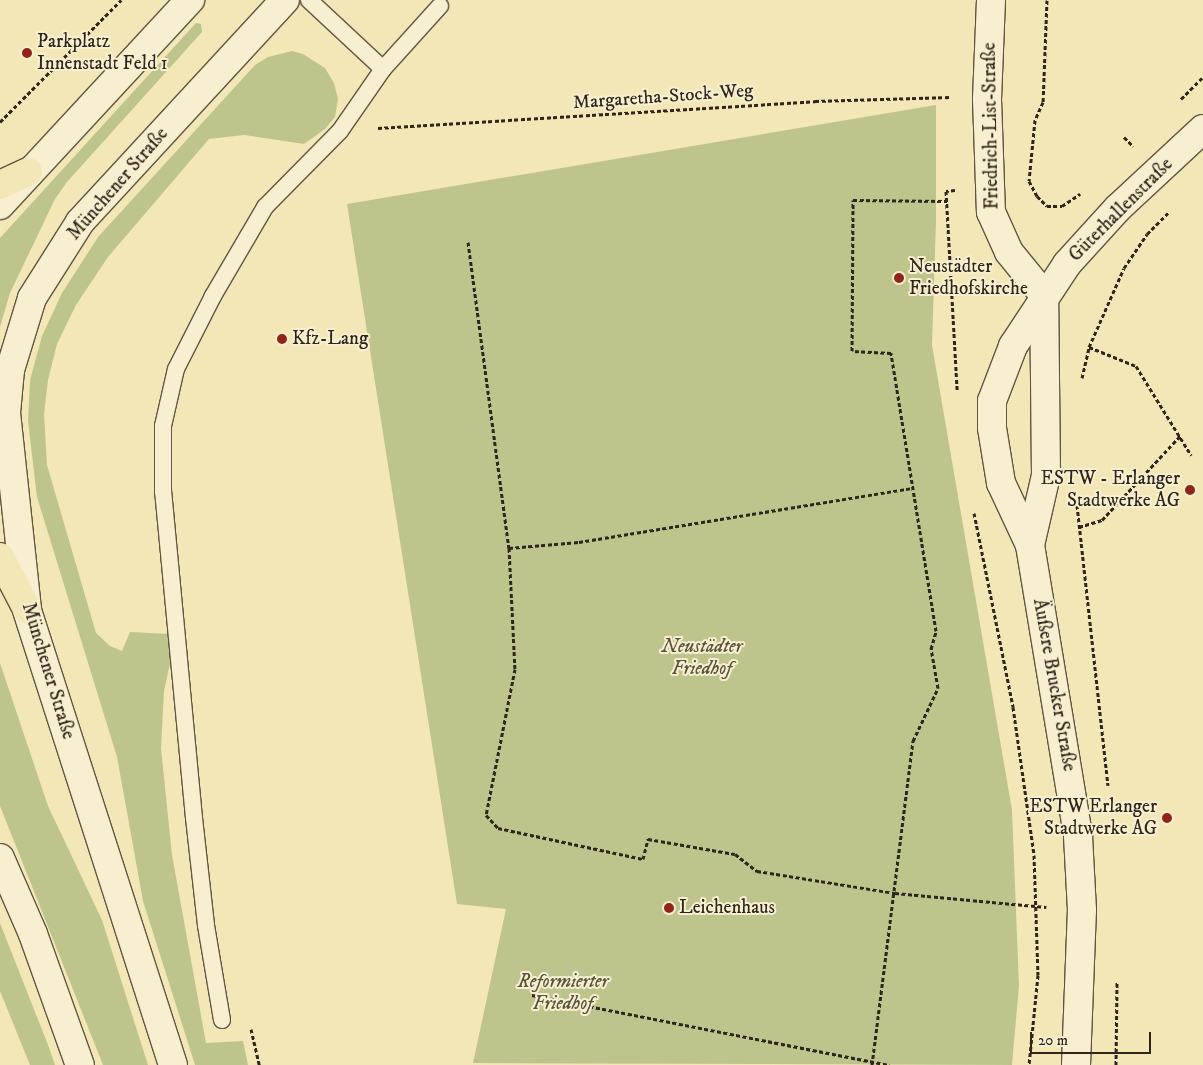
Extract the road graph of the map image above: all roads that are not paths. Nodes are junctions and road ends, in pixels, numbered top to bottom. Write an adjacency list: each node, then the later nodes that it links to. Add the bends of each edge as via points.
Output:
1 (190, 0): 8 (main road)
2 (285, 0): 14 (main road, Münchener Straße, via 80,222 32,298 10,370 6,413)
3 (309, 0): 6 (lane)
4 (990, 0): 11 (main road, Friedrich-List-Straße, via 987,98 991,212 1009,252)
5 (440, 6): 6 (lane)
6 (383, 69): 16 (lane, via 340,131 265,207 213,296 176,369 163,426 163,492 187,743 206,925)
7 (1203, 129): 11 (main road, Güterhallenstraße, via 1112,215)
8 (28, 172): 9 (highway); 10 (main road)
9 (0, 185)
10 (0, 205)
11 (1044, 295): 12 (main road, Äußere Brucker Straße, via 1046,476); 12 (main road, Äußere Brucker Straße, via 1013,346 992,401 992,428 1001,483)
12 (1030, 545): 19 (main road, Äußere Brucker Straße, via 1078,835 1082,910)
13 (0, 557): 14 (highway)
14 (27, 609): 18 (main road, Münchener Straße)
15 (0, 858): 17 (main road, via 33,934)
16 (222, 1020)
17 (80, 1065)
18 (173, 1065)
19 (1076, 1065)

